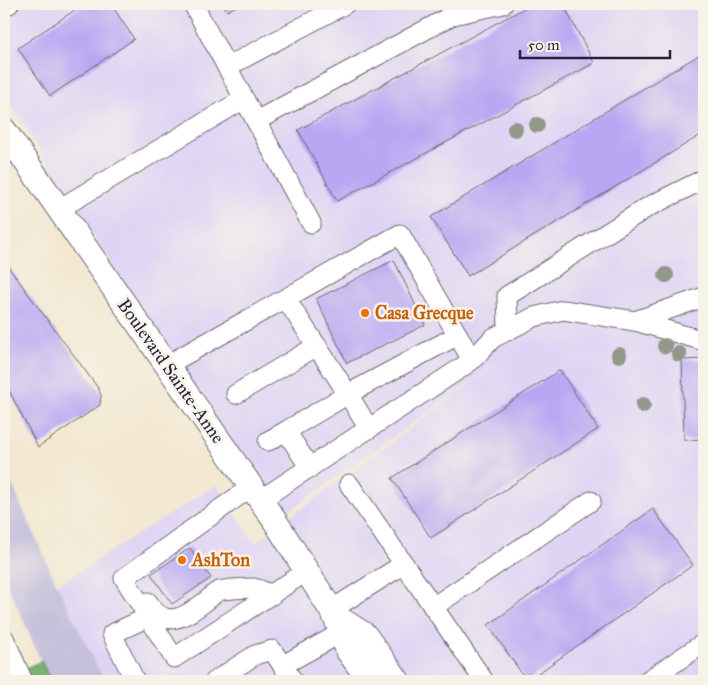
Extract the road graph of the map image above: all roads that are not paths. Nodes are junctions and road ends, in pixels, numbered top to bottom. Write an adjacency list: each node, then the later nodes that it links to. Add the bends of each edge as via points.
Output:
1 (9, 4): 5 (street)
2 (193, 4): 7 (street)
3 (345, 4): 7 (street)
4 (502, 4): 6 (street)
5 (4, 6)
6 (450, 10): 9 (street)
7 (227, 67): 8 (street)
8 (244, 99): 9 (street); 12 (street)
9 (256, 121): 13 (street)
10 (4, 130): 12 (main road, Boulevard Sainte-Anne)
11 (704, 179): 17 (street, via 648,207 507,296)
12 (59, 209): 22 (main road, Boulevard Sainte-Anne)
13 (311, 223)
14 (704, 297): 16 (street)
15 (286, 299): 18 (street, via 400,234); 20 (street); 22 (street)
16 (635, 321): 17 (street, via 563,310 534,317); 19 (street)
17 (508, 330): 21 (street, via 493,338)
18 (458, 335): 21 (street); 24 (street)
19 (704, 341)
20 (317, 346): 23 (street); 24 (street)
21 (472, 360): 25 (street)
22 (167, 365): 30 (main road, Boulevard Sainte-Anne)
23 (236, 394)
24 (348, 394): 25 (street); 26 (street)
25 (369, 429): 28 (street)
26 (286, 432): 27 (street); 28 (street)
27 (268, 441)
28 (310, 468): 30 (street)
29 (349, 484): 32 (street)
30 (256, 494): 33 (main road, Boulevard Sainte-Anne); 34 (street)
31 (591, 500): 36 (street)
32 (404, 564): 36 (street); 38 (street)
33 (307, 571): 35 (street); 38 (main road, Boulevard Sainte-Anne)
34 (133, 572): 35 (street, via 152,610 166,619 183,616 218,592 255,588); 37 (street, via 124,578)
35 (272, 596): 37 (street, via 174,658)
36 (433, 607): 47 (street)
37 (148, 617): 43 (street, via 112,634)
38 (336, 619): 41 (street); 45 (main road, Boulevard Sainte-Anne, via 348,651); 46 (main road, Boulevard Sainte-Anne, via 365,635)
39 (4, 638): 42 (street)
40 (704, 643): 48 (street)
41 (290, 677): 44 (street, via 272,650 255,654)
42 (23, 681)
43 (134, 681)
44 (215, 681)
45 (370, 681)
46 (398, 681)
47 (484, 681)
48 (647, 681)

